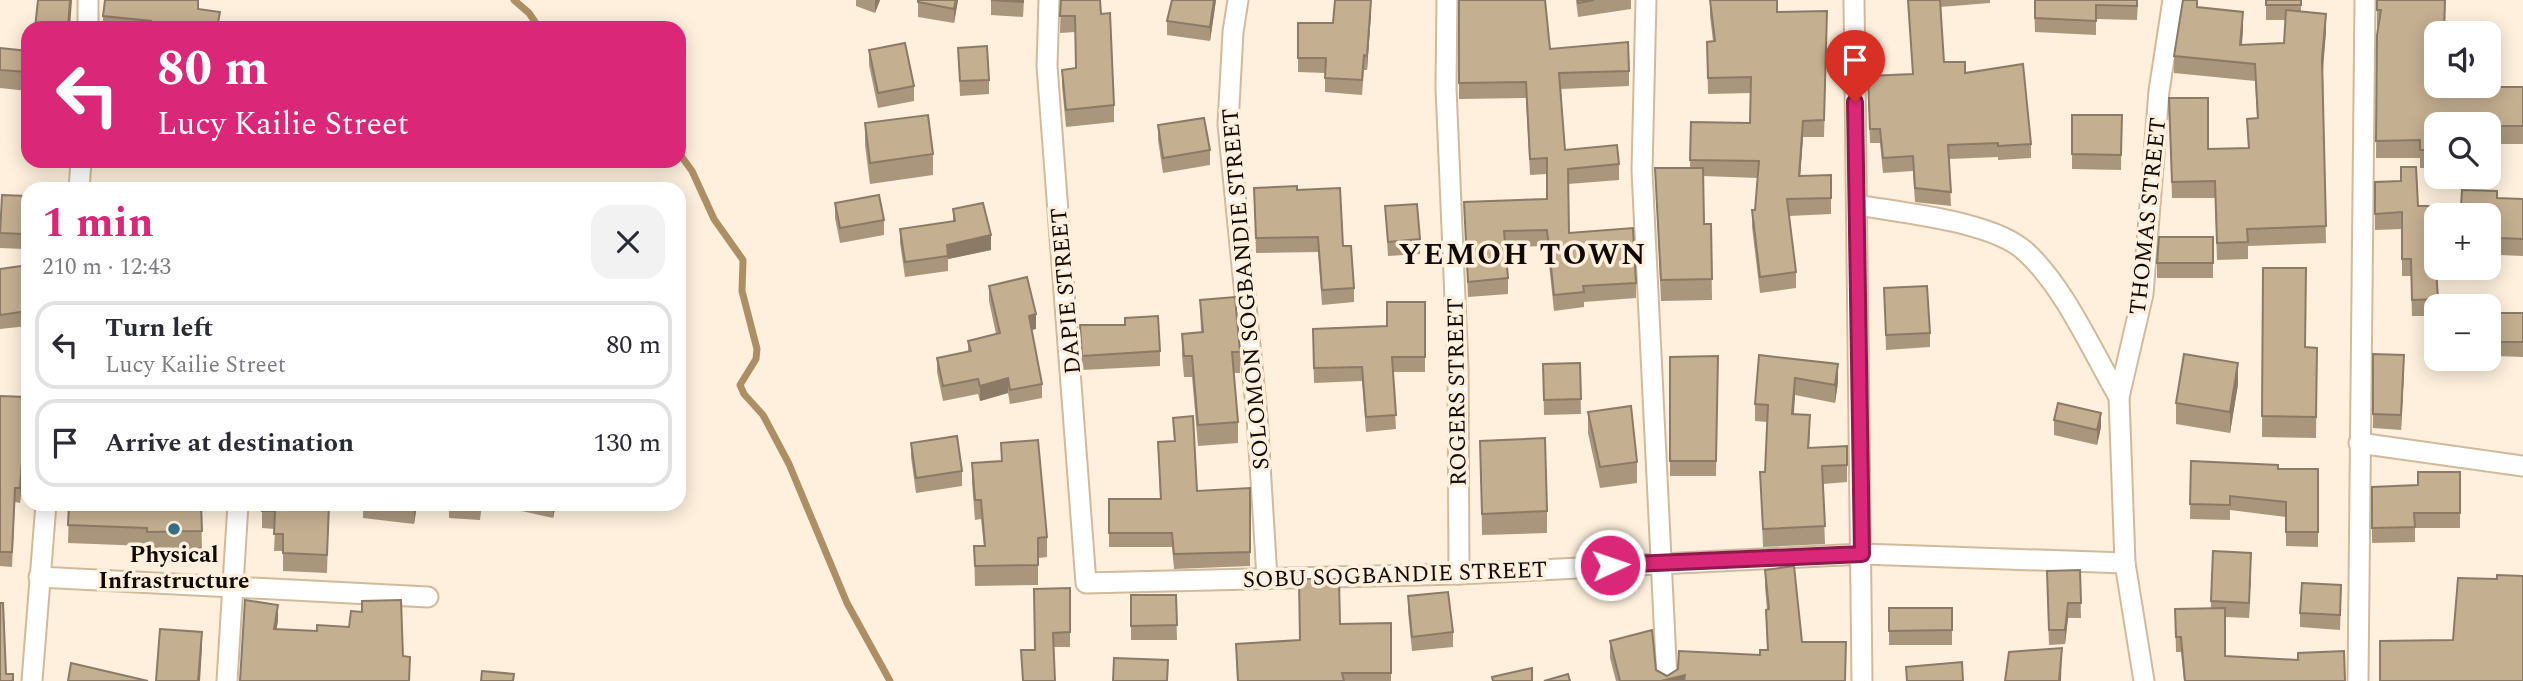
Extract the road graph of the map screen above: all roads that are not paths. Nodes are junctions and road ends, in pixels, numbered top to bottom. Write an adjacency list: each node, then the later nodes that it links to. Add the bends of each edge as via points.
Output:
1 (88, 0): 9 (street)
2 (1049, 0): 22 (street, DAPIE STREET, via 1047,66)
3 (1238, 0): 21 (street, SOLOMON SOGBANDIE STREET, via 1228,124 1257,416)
4 (1447, 0): 19 (street, ROGERS STREET, via 1446,88 1458,368)
5 (1646, 0): 17 (street, via 1642,171)
6 (1854, 0): 10 (street)
7 (2173, 0): 11 (street, THOMAS STREET, via 2159,91 2143,294)
8 (2365, 0): 12 (street)
9 (88, 21)
10 (1857, 205): 11 (street, via 1971,225 2025,250 2050,278); 16 (street)
11 (2119, 397): 18 (street, THOMAS STREET)
12 (2359, 443): 13 (street); 30 (street)
13 (2523, 466)
14 (45, 511): 20 (street)
15 (238, 511): 23 (street)
16 (1862, 554): 17 (street, SOBU SOGBANDIE STREET); 18 (street, SOBU SOGBANDIE STREET); 28 (street)
17 (1660, 562): 19 (street, SOBU SOGBANDIE STREET); 27 (street)
18 (2125, 563): 29 (street, THOMAS STREET)
19 (1458, 574): 21 (street, SOBU SOGBANDIE STREET)
20 (39, 577): 23 (street); 25 (street)
21 (1267, 578): 22 (street, SOBU SOGBANDIE STREET)
22 (1086, 583)
23 (233, 586): 24 (street); 26 (street)
24 (428, 597)
25 (32, 681)
26 (228, 681)
27 (1667, 681)
28 (1862, 681)
29 (2144, 681)
30 (2358, 681)

